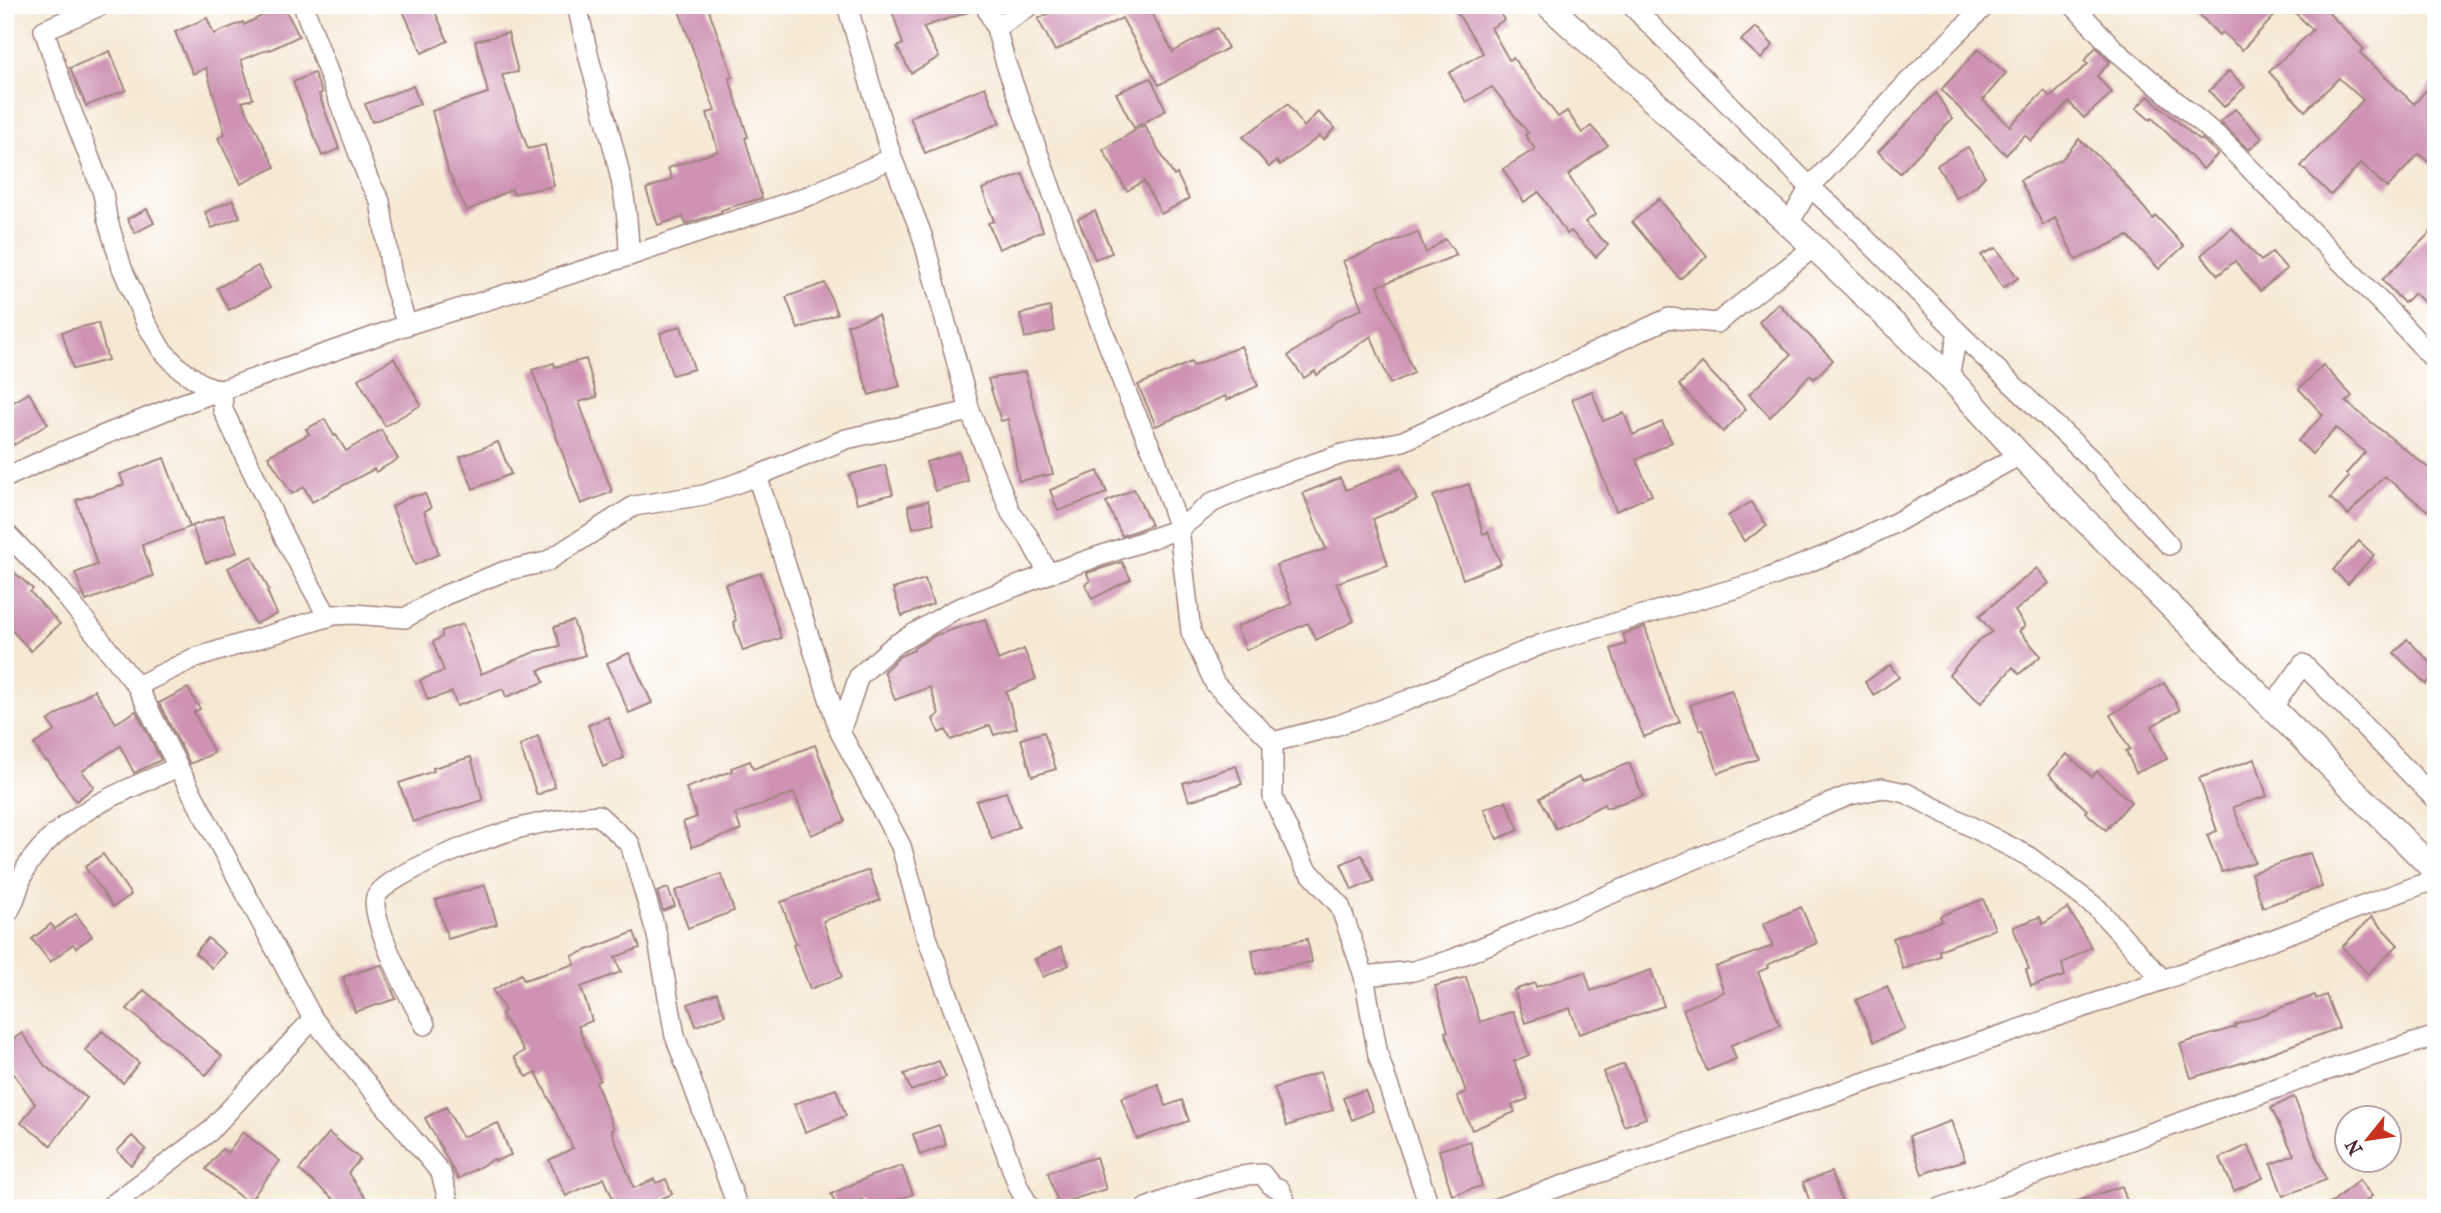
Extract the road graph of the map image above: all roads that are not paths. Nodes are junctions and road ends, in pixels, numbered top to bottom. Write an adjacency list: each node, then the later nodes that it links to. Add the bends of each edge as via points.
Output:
1 (102, 5): 20 (street, via 44,30 103,193 122,268 146,323)
2 (303, 5): 17 (street, via 380,201 393,282)
3 (577, 5): 16 (street, via 619,166 628,215)
4 (846, 5): 12 (street)
5 (985, 5): 11 (street)
6 (1031, 5): 11 (street)
7 (1548, 5): 14 (street)
8 (1631, 5): 13 (street)
9 (1986, 5): 13 (street)
10 (2073, 5): 19 (street, via 2115,50 2222,140)
11 (996, 28): 28 (street, via 1088,294)
12 (892, 158): 16 (street, via 810,195); 24 (street, via 922,235)
13 (1810, 187): 14 (street); 18 (street)
14 (1788, 225): 15 (street)
15 (1814, 247): 21 (street); 28 (street, via 1717,323 1669,318 1403,441 1342,454 1213,502)
16 (629, 256): 17 (street)
17 (407, 325): 22 (street)
18 (1958, 332): 21 (street); 30 (street, via 2099,467)
19 (2436, 362)
20 (179, 368): 22 (street); 23 (street)
21 (1949, 377): 25 (street)
22 (222, 391): 23 (street); 32 (street, via 223,410)
23 (179, 405): 27 (street)
24 (970, 411): 26 (street, via 846,439); 31 (street, via 1011,513)
25 (2020, 455): 34 (street); 36 (street, via 1895,523 1758,582 1542,644 1408,700)
26 (757, 477): 32 (street, via 704,495 634,506 547,562 505,571 445,595 405,618); 35 (street)
27 (5, 478)
28 (1179, 529): 31 (street); 36 (street, via 1191,632 1214,684)
29 (5, 532): 33 (street, via 60,589)
30 (2169, 545)
31 (1048, 573): 35 (street, via 954,610 893,646 859,676)
32 (328, 617): 33 (street, via 192,659)
33 (137, 686): 37 (street)
34 (2271, 709): 38 (street, via 2303,664); 39 (street)
35 (840, 732): 50 (street, via 901,846 930,944 1018,1188)
36 (1273, 742): 42 (street, via 1273,798 1306,867 1340,906)
37 (178, 767): 41 (street, via 92,805 53,835 27,865); 44 (street)
38 (2436, 800)
39 (2436, 872)
40 (2436, 879): 43 (street)
41 (5, 917)
42 (1364, 976): 43 (street, via 1413,971 1451,960 1850,795 1882,788 1906,793 2028,856 2097,908); 53 (street, via 1378,1055)
43 (2163, 980): 54 (street)
44 (313, 1019): 47 (street, via 209,1132); 48 (street, via 441,1173)
45 (425, 1025): 49 (street, via 401,981 375,910 376,897 385,886 453,852 520,827 598,815 631,844 657,935 675,1036)
46 (2436, 1036): 55 (street)
47 (108, 1208)
48 (450, 1208)
49 (737, 1208)
50 (1030, 1208)
51 (1146, 1208): 52 (street, via 1202,1187 1262,1174 1280,1189)
52 (1288, 1208)
53 (1430, 1208)
54 (1497, 1208)
55 (1940, 1208)

